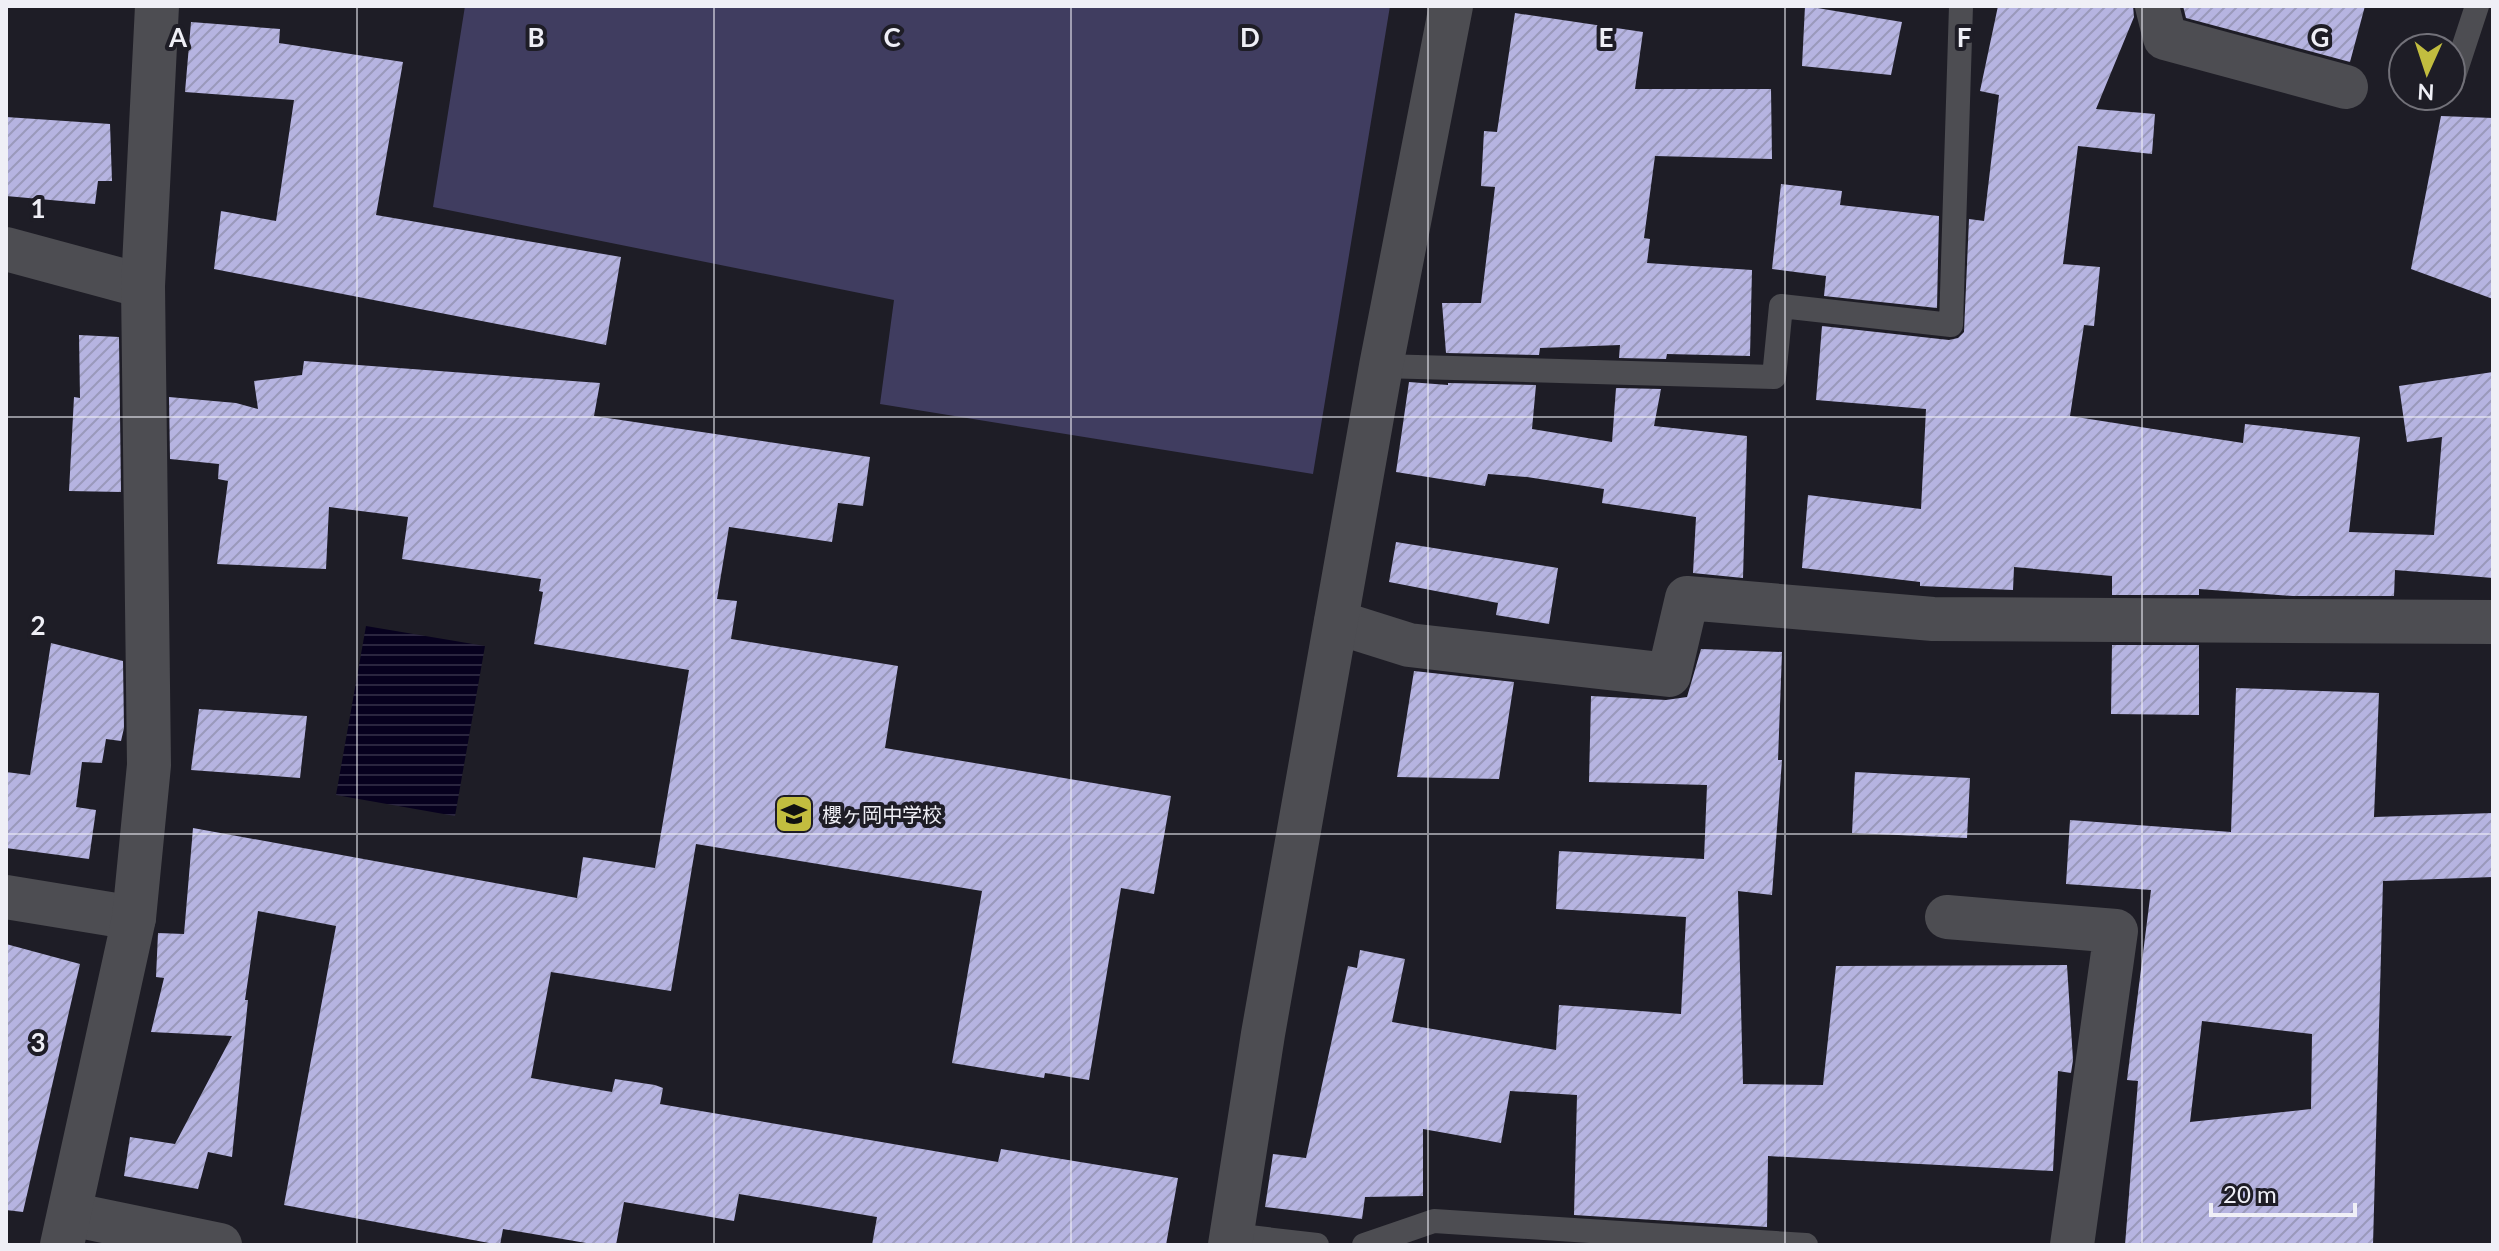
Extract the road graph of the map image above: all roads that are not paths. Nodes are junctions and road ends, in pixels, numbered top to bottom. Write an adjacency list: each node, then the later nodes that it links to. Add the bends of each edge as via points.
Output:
1 (157, 6): 9 (street)
2 (1451, 6): 10 (street)
3 (1961, 6): 10 (lane, via 1951,325 1781,306 1774,377)
4 (2157, 6): 7 (street, via 2165,38)
5 (2477, 6): 6 (lane)
6 (2467, 36)
7 (2346, 87)
8 (6, 249): 9 (street)
9 (143, 286): 15 (street, via 149,765)
10 (1381, 366): 11 (street)
11 (1336, 622): 12 (street, via 1409,645 1669,675 1687,598 1933,619); 17 (street)
12 (2493, 622)
13 (6, 897): 15 (street)
14 (1947, 917): 22 (street, via 2116,931)
15 (134, 918): 16 (street)
16 (66, 1229): 18 (street)
17 (1231, 1240): 19 (lane)
18 (220, 1245)
19 (1317, 1245)
20 (1364, 1245): 21 (lane, via 1434,1221)
21 (1806, 1245)
22 (2072, 1245)

